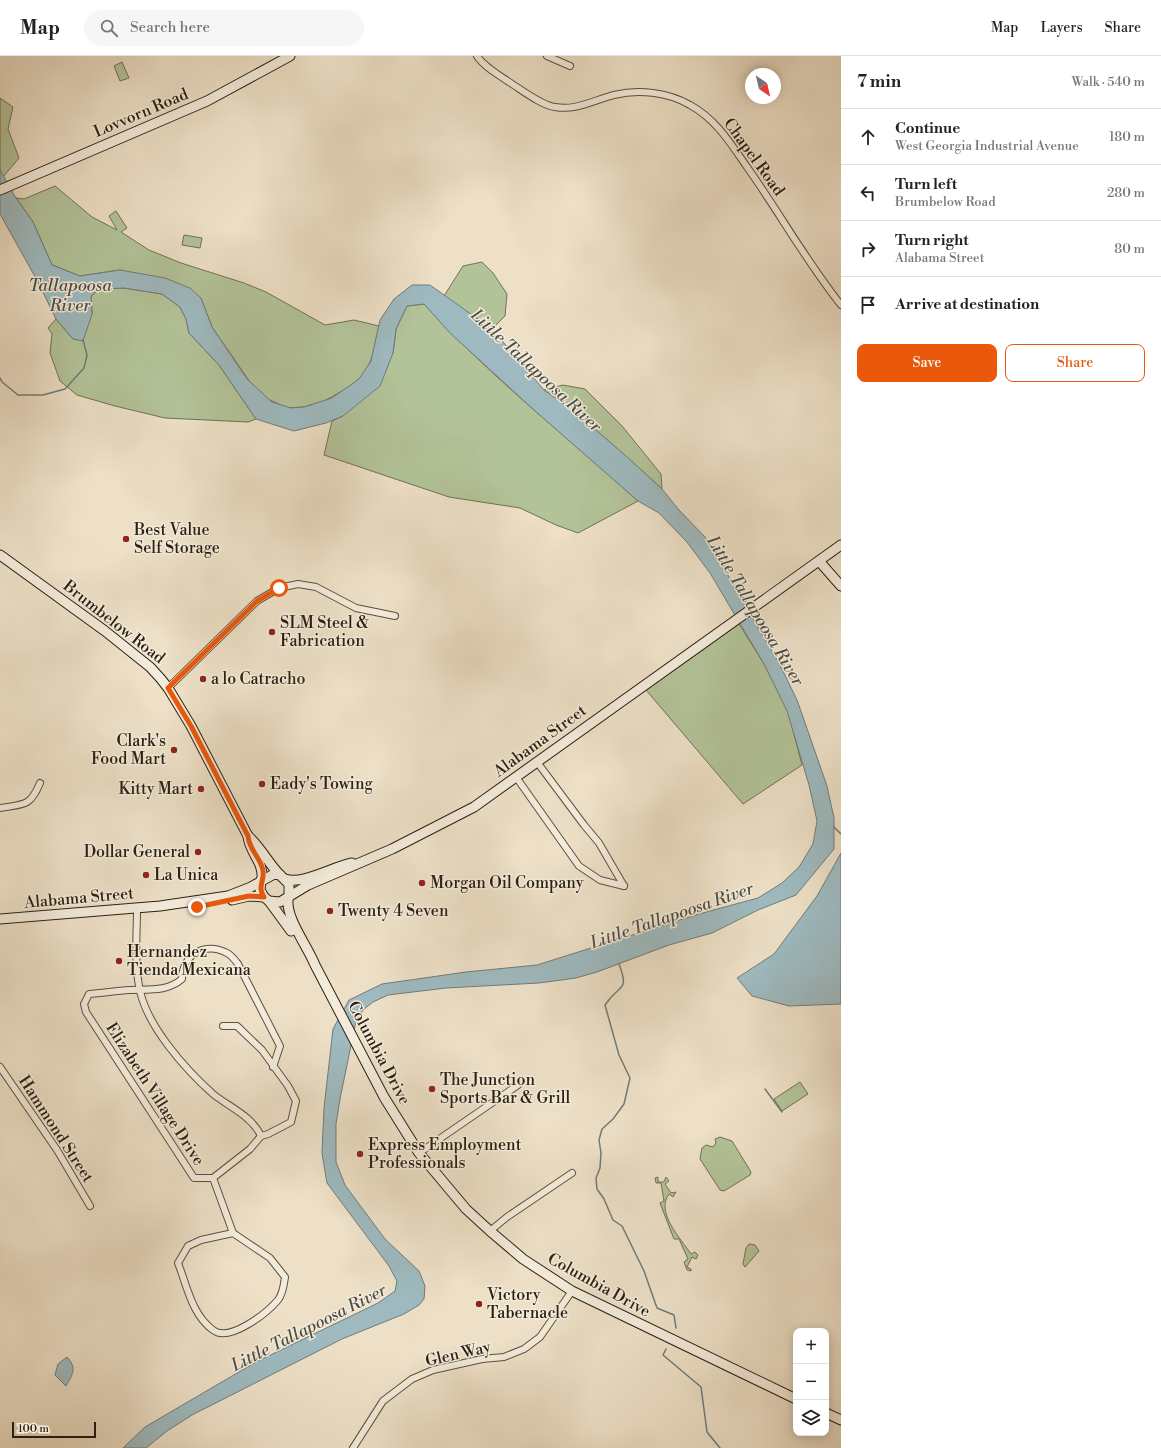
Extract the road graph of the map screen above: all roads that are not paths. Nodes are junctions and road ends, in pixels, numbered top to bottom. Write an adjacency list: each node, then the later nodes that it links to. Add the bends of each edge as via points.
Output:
1 (290, 56): 5 (main road, Lovvorn Road, via 207,101)
2 (477, 56): 6 (street, Chapel Road, via 503,78 554,107 580,106 615,95 646,92 668,96 690,105 713,122 728,138 808,260)
3 (547, 56): 4 (street)
4 (570, 66)
5 (0, 190)
6 (841, 305)
7 (841, 545): 9 (main road, Alabama Street)
8 (0, 555): 12 (main road, Brumbelow Road, via 105,631 150,667)
9 (819, 561): 10 (main road); 13 (main road, Alabama Street)
10 (841, 586)
11 (395, 616): 12 (street, via 356,608 316,586 298,584 279,588 257,601)
12 (168, 688): 17 (main road, Brumbelow Road, via 191,726)
13 (537, 762): 14 (main road, Alabama Street); 14 (street, via 599,843 624,886 600,880 579,866)
14 (516, 777): 18 (main road, Alabama Street, via 474,807 436,828)
15 (40, 782): 16 (street, via 30,801)
16 (0, 808)
17 (248, 836): 19 (main road, Brumbelow Road, via 264,858); 20 (main road, Brumbelow Road, via 251,849 263,868)
18 (365, 860): 19 (main road, Alabama Street, via 296,882); 21 (main road, Alabama Street, via 308,885)
19 (283, 877): 20 (main road, via 274,874); 21 (main road, via 290,888)
20 (262, 880): 22 (main road, via 260,890); 23 (main road, Alabama Street, via 228,896)
21 (289, 898): 22 (main road, via 280,902); 26 (main road, Columbia Drive, via 289,916)
22 (267, 899): 23 (main road, Alabama Street, via 249,896 191,907); 26 (main road, Columbia Drive)
23 (160, 906): 24 (main road, Alabama Street)
24 (137, 908): 25 (main road, Alabama Street); 27 (street)
25 (0, 919)
26 (315, 965): 33 (main road, Columbia Drive, via 391,1110)
27 (139, 990): 30 (street, via 176,985 182,979 188,958 195,952 213,949 229,954 238,964 280,1046); 32 (street, via 156,1030 213,1093 257,1126); 35 (street, Elizabeth Village Drive, via 89,994 84,1004 86,1012 194,1178)
28 (223, 1026): 30 (street, via 237,1026 262,1050)
29 (0, 1067): 36 (street, Hammond Street, via 57,1150)
30 (273, 1067): 32 (street, via 296,1101 295,1112 291,1122)
31 (518, 1085): 33 (street)
32 (261, 1136): 35 (street, Elizabeth Village Drive, via 250,1149)
33 (419, 1153): 37 (main road, Columbia Drive, via 466,1209)
34 (572, 1173): 37 (street, via 507,1217)
35 (213, 1178): 38 (street)
36 (90, 1206)
37 (490, 1232): 39 (main road, Columbia Drive, via 523,1259)
38 (233, 1233): 38 (street, via 270,1258 285,1277 279,1299 240,1329 222,1335 213,1331 197,1313 178,1263 188,1246 201,1240)
39 (572, 1291): 40 (main road, Columbia Drive); 43 (street, Glen Way, via 540,1337 524,1349 504,1357 433,1370 412,1379 383,1401)
40 (793, 1398)
41 (829, 1414): 42 (main road)
42 (841, 1420)
43 (353, 1448)

